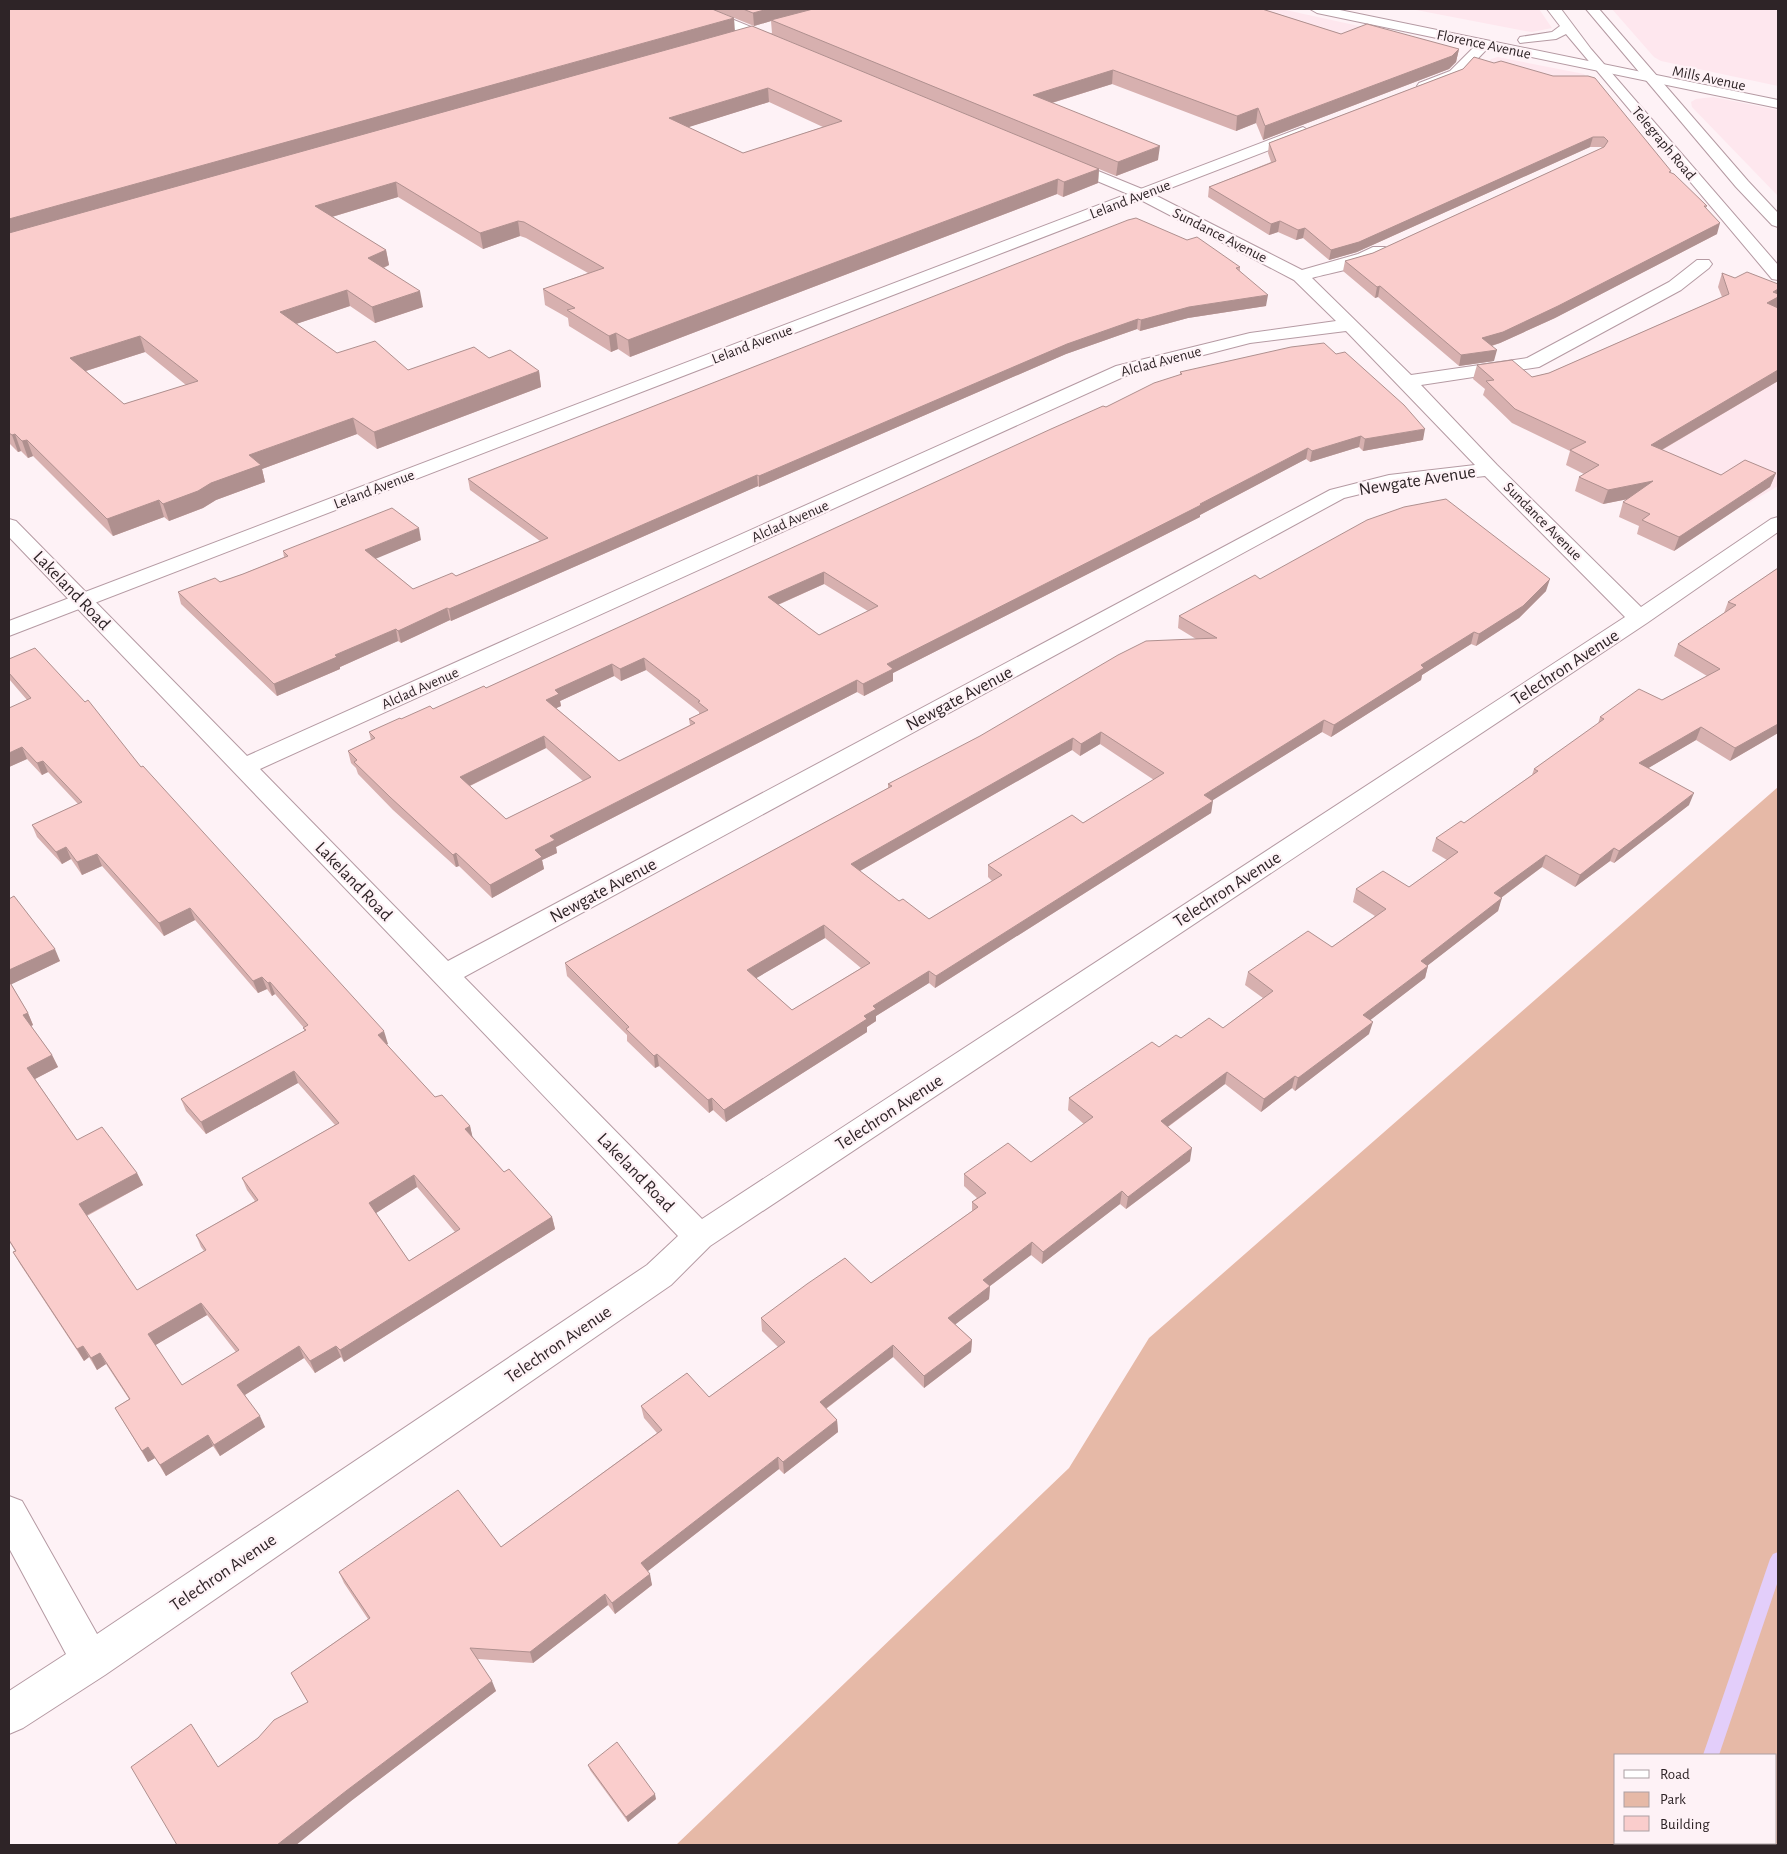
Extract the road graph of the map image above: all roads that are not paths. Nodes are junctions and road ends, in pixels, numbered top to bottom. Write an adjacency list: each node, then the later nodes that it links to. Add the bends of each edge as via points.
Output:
1 (696, 9): 8 (street)
2 (1317, 9): 11 (street, Florence Avenue)
3 (1373, 9): 10 (street, Florence Avenue)
4 (1554, 9): 7 (street, Telegraph Road)
5 (1592, 9): 14 (street, Telegraph Road)
6 (772, 27): 8 (street)
7 (1567, 27): 10 (street, via 1556,35); 13 (street, Telegraph Road)
8 (754, 33): 9 (street); 12 (street)
9 (726, 40)
10 (1525, 40): 13 (street, Florence Avenue)
11 (1485, 44): 15 (street, Florence Avenue); 17 (street, via 1455,74)
12 (790, 48)
13 (1586, 52): 14 (street, Florence Avenue); 15 (street, Telegraph Road)
14 (1640, 63): 16 (street, Telegraph Road); 18 (street, Mills Avenue)
15 (1600, 67): 16 (street, Florence Avenue); 26 (street, Telegraph Road)
16 (1651, 77): 19 (street, Mills Avenue); 23 (street, Telegraph Road)
17 (1414, 90)
18 (1778, 92)
19 (1778, 104)
20 (1320, 126): 22 (street, Leland Avenue)
21 (1051, 157): 22 (street, Sundance Avenue)
22 (1141, 194): 27 (street, Sundance Avenue); 33 (street, Leland Avenue)
23 (1778, 222)
24 (1391, 246): 27 (street, via 1364,258)
25 (1704, 264): 29 (street, via 1675,286 1532,363)
26 (1778, 275)
27 (1300, 276): 28 (street, Sundance Avenue)
28 (1351, 326): 29 (street, Sundance Avenue); 36 (street, Alclad Avenue, via 1250,338 1123,370)
29 (1407, 381): 30 (street, Sundance Avenue)
30 (1490, 469): 34 (street, Sundance Avenue); 37 (street, Newgate Avenue, via 1389,481 1337,494)
31 (1778, 523): 34 (street, Telechron Avenue)
32 (9, 525): 33 (street, Lakeland Road)
33 (82, 601): 35 (street, Leland Avenue); 36 (street, Lakeland Road)
34 (1639, 618): 38 (street, Telechron Avenue)
35 (9, 629)
36 (244, 767): 37 (street, Lakeland Road)
37 (445, 975): 38 (street, Lakeland Road)
38 (699, 1237): 40 (street, Telechron Avenue, via 659,1275)
39 (9, 1513): 40 (street)
40 (91, 1661): 41 (street, Telechron Avenue)
41 (9, 1714)

